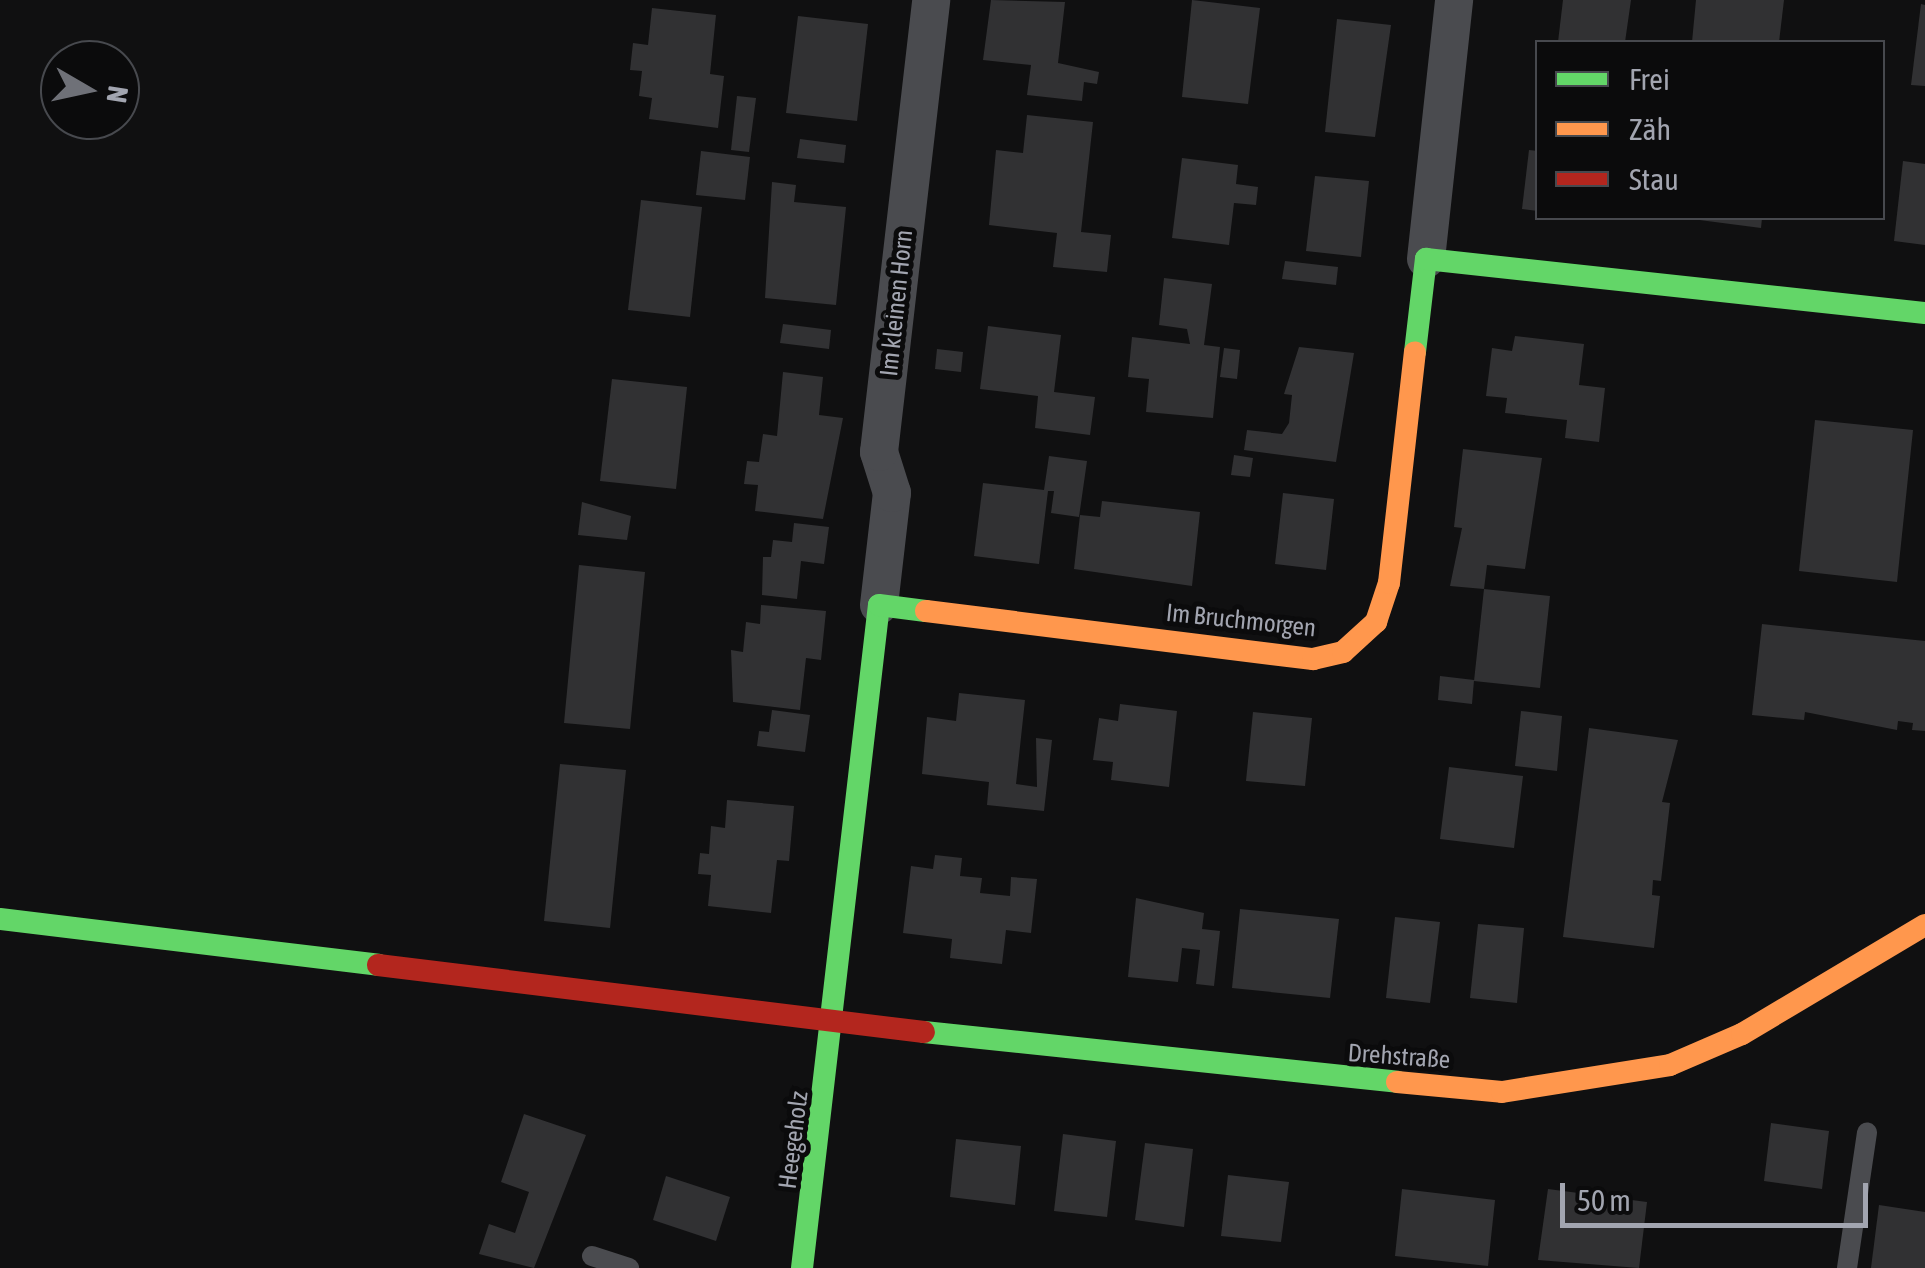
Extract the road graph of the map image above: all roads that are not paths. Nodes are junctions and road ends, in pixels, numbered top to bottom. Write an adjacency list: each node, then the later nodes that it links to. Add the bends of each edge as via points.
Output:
1 (931, 0): 5 (street, Im kleinen Horn, via 879,452 892,493)
2 (1454, 0): 3 (street)
3 (1426, 259): 4 (street); 5 (street, Im Bruchmorgen, via 1389,583 1376,622 1343,652 1313,659)
4 (1925, 313)
5 (879, 605): 8 (street)
6 (0, 919): 8 (street, Drehstraße)
7 (1925, 925): 8 (street, Drehstraße, via 1742,1034 1670,1064 1502,1092)
8 (834, 1020): 12 (street, Heegeholz)
9 (1867, 1132): 13 (lane)
10 (592, 1256): 11 (lane)
11 (629, 1268)
12 (802, 1268)
13 (1848, 1268)

